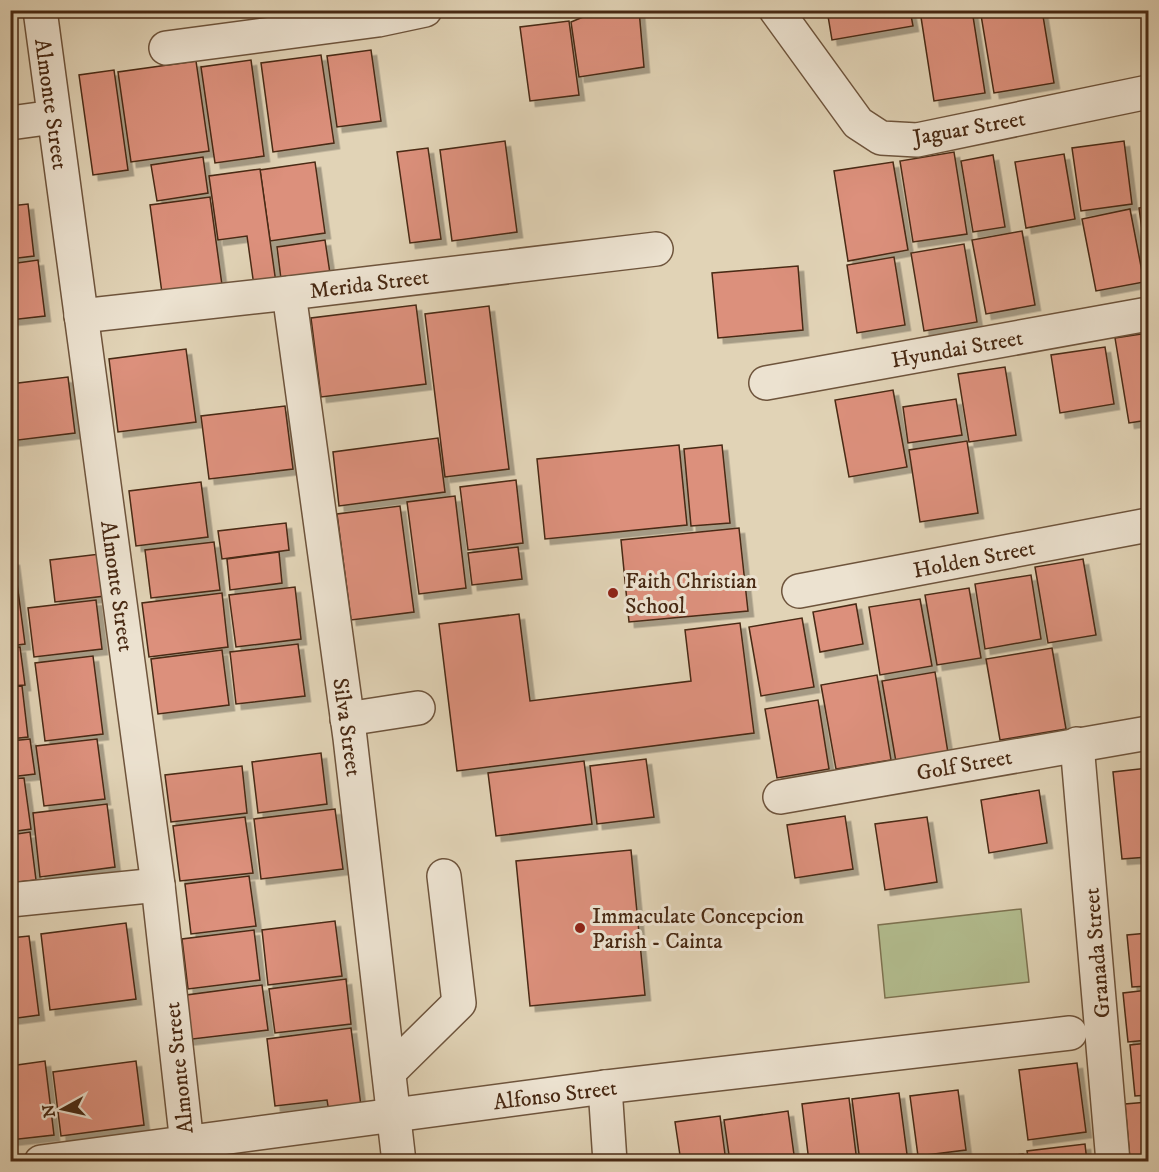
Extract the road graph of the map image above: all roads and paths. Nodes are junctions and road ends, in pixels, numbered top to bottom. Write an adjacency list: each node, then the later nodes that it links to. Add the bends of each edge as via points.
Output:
1 (40, 10): 7 (street, Almonte Street)
2 (426, 10): 4 (street, via 378,20)
3 (776, 10): 6 (street, Jaguar Street, via 858,123 881,138 917,140)
4 (266, 22): 5 (street)
5 (166, 48)
6 (1149, 92)
7 (54, 117): 8 (street); 12 (street, Almonte Street)
8 (10, 123)
9 (656, 249): 10 (street, Merida Street)
10 (289, 293): 12 (street, Merida Street); 17 (street, Silva Street)
11 (1149, 314): 13 (street, Hyundai Street)
12 (81, 316): 22 (street, Almonte Street)
13 (766, 383)
14 (1149, 525): 15 (street, Holden Street)
15 (799, 591)
16 (418, 708): 17 (street)
17 (347, 719): 25 (street, Silva Street)
18 (1149, 733): 19 (street, Golf Street)
19 (1077, 744): 20 (street, Golf Street); 32 (street, Granada Street)
20 (780, 797)
21 (444, 876): 25 (street, via 459,1003)
22 (158, 885): 23 (street); 28 (street, Almonte Street)
23 (10, 900)
24 (1070, 1032): 26 (street, Alfonso Street)
25 (389, 1072): 27 (street, Silva Street)
26 (605, 1087): 27 (street, Alfonso Street); 31 (street)
27 (394, 1115): 28 (street, Alfonso Street); 30 (street, Silva Street)
28 (188, 1152): 29 (street, Alfonso Street)
29 (41, 1161)
30 (399, 1161)
31 (610, 1161)
32 (1113, 1161)

